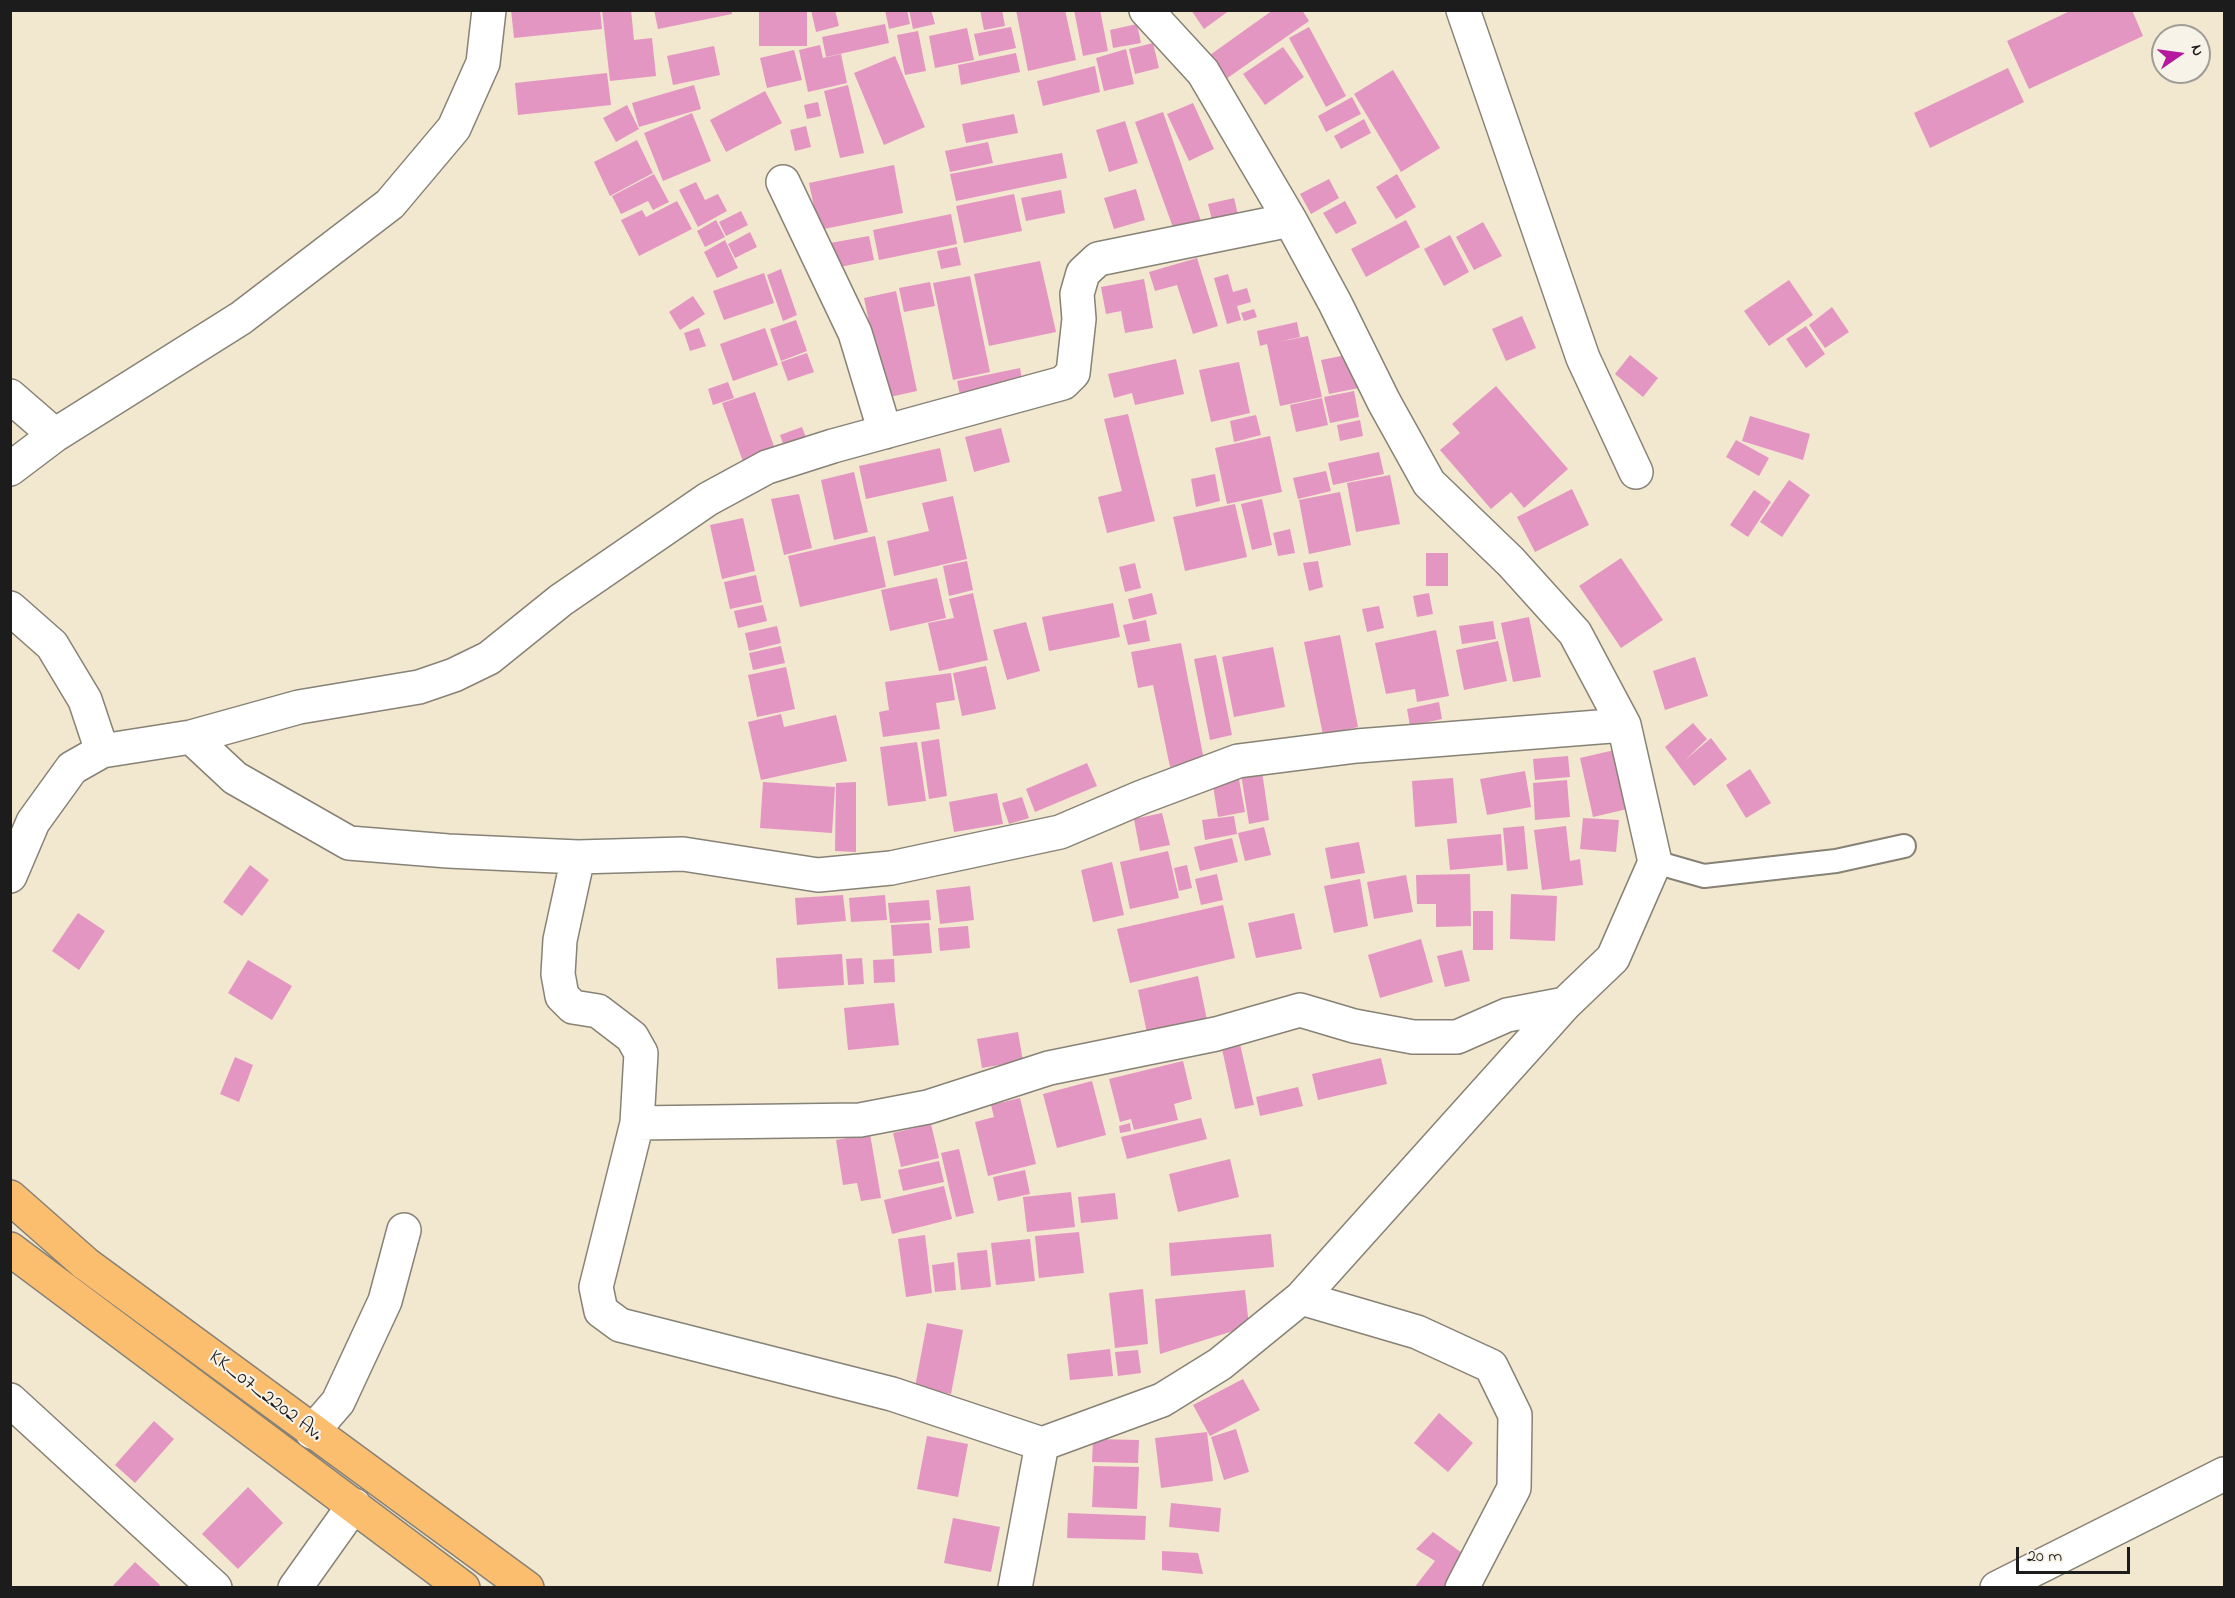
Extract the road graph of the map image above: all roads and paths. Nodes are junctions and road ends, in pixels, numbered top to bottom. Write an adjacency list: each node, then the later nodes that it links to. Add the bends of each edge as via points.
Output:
1 (1146, 10): 5 (street, via 1203,72)
2 (1463, 10): 10 (street, via 1583,358)
3 (487, 11): 8 (street, via 483,63 454,128 390,204 241,318)
4 (783, 182): 7 (street, via 855,333)
5 (1290, 220): 7 (street, via 1098,259 1083,273 1077,294 1074,373 1064,383); 12 (street, via 1429,483 1511,562 1575,633)
6 (10, 396): 8 (street)
7 (885, 432): 13 (street, via 767,467 708,499 561,600 489,658 454,675 419,687 299,707)
8 (55, 435): 9 (street)
9 (10, 469)
10 (1636, 472)
11 (10, 608): 14 (street, via 52,645 85,700)
12 (1624, 725): 16 (street, via 1357,746 1238,761 1060,832 891,868 818,875 683,854); 17 (street)
13 (191, 737): 14 (street); 16 (street, via 236,778 349,843)
14 (102, 751): 18 (street, via 72,768 33,822)
15 (1904, 846): 17 (lane, via 1836,861 1704,876)
16 (578, 857): 20 (street, via 560,940 558,974 562,996 573,1007 598,1011 632,1037 640,1053)
17 (1655, 862): 19 (street, via 1613,958)
18 (10, 876)
19 (1565, 1004): 20 (street, via 1507,1015 1456,1037 1413,1037 1354,1026 1300,1010 1216,1034 1048,1068 928,1107 860,1120); 24 (street)
20 (637, 1123): 27 (street, via 596,1287 601,1311 620,1325 892,1394)
21 (10, 1197): 26 (main road, KK_07_2202 Av., via 86,1264)
22 (404, 1230): 26 (street, via 386,1301 338,1402)
23 (10, 1249): 29 (main road)
24 (1301, 1298): 27 (street, via 1220,1364 1162,1400); 35 (street, via 1416,1332 1491,1366 1515,1415 1514,1488)
25 (10, 1400): 30 (street)
26 (312, 1432): 33 (main road, KK_07_2202 Av.)
27 (1042, 1444): 34 (street)
28 (2224, 1474): 36 (street)
29 (354, 1505): 31 (street); 32 (main road)
30 (214, 1587)
31 (295, 1587)
32 (463, 1587)
33 (527, 1587)
34 (1015, 1587)
35 (1462, 1587)
36 (1997, 1587)

